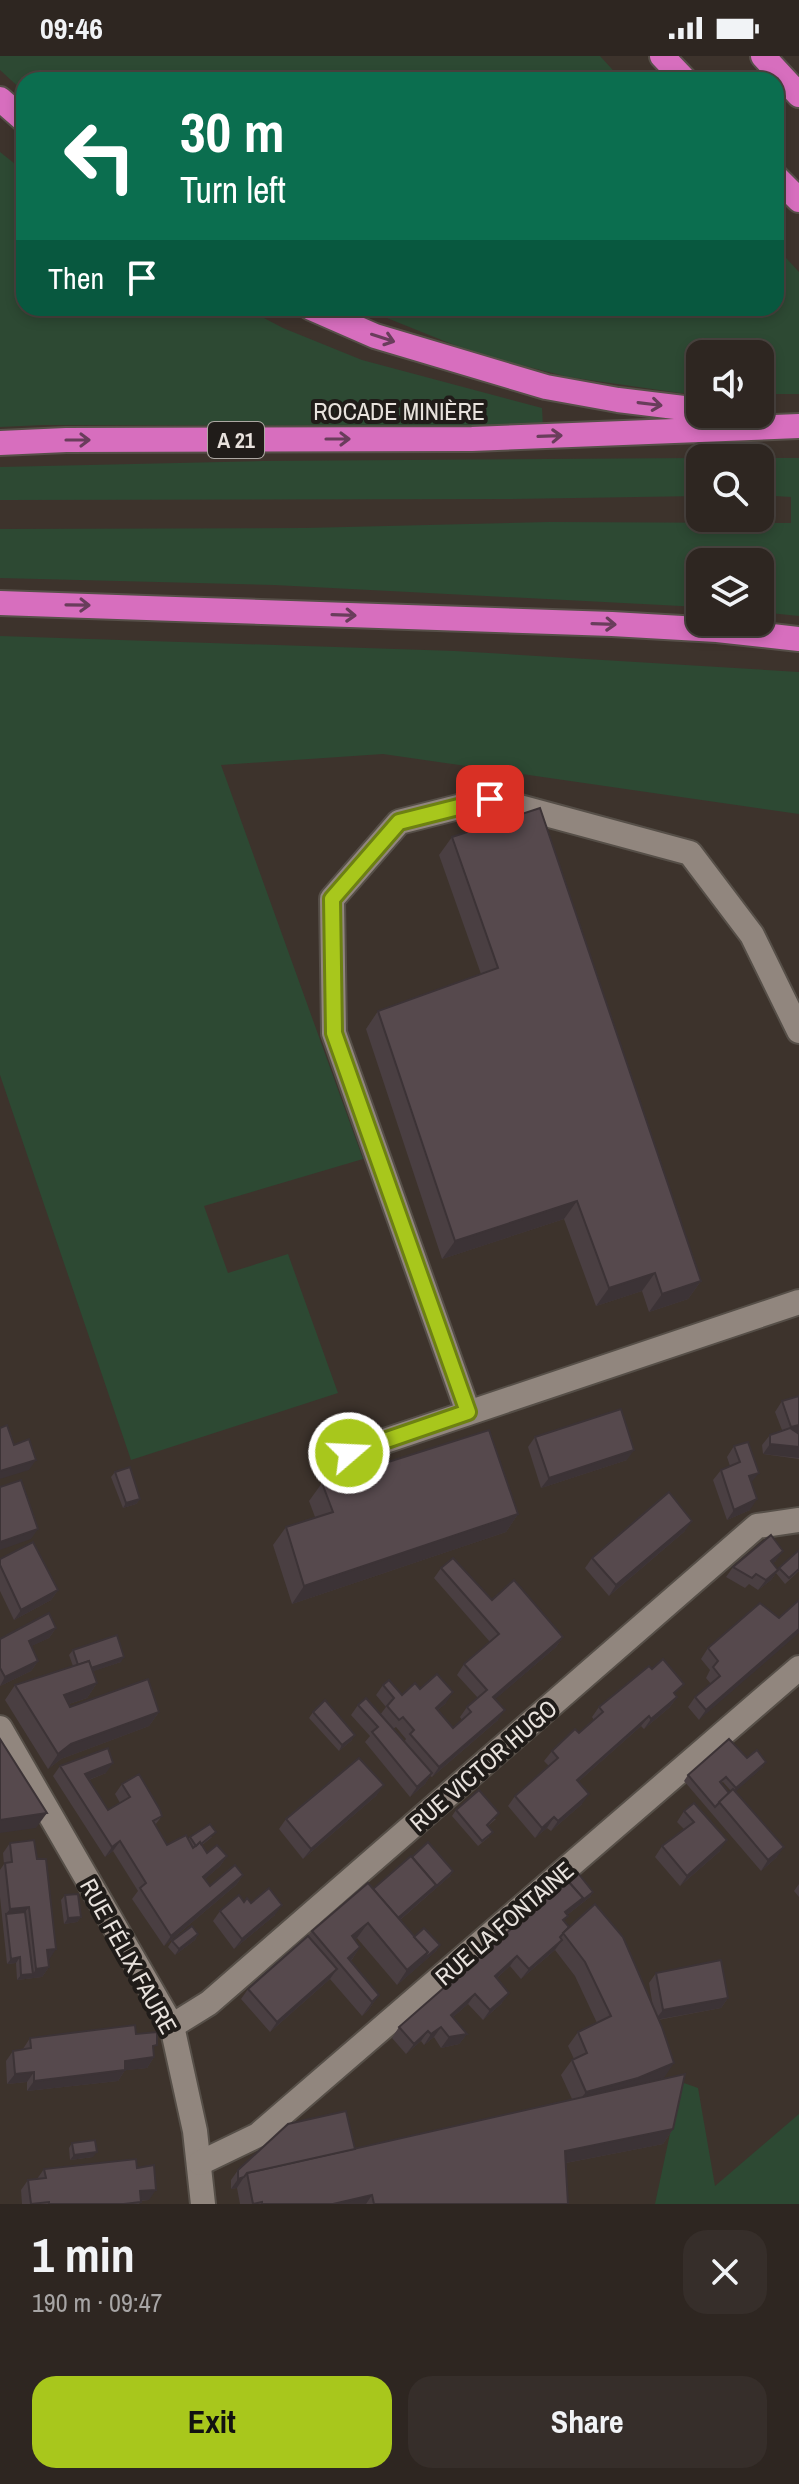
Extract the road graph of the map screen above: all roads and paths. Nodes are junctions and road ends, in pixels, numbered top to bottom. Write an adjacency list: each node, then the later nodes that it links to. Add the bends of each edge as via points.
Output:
1 (662, 56): 3 (highway)
2 (763, 56): 4 (highway)
3 (677, 72)
4 (778, 72)
5 (784, 79): 6 (highway)
6 (799, 95)
7 (0, 99): 8 (highway)
8 (16, 113)
9 (784, 185): 10 (highway)
10 (799, 200)
11 (329, 316): 12 (highway, one-way to 12, via 375,336 546,387)
12 (686, 408)
13 (774, 420): 14 (highway)
14 (799, 424): 15 (highway, ROCADE MINIÈRE / A 21, one-way to 14, via 472,439)
15 (0, 443)
16 (0, 603): 17 (highway, one-way to 17, via 612,624)
17 (799, 639)
18 (799, 1031): 20 (street, via 752,935 690,853 490,799 399,822 332,899 334,1033)
19 (799, 1302): 20 (street)
20 (468, 1412): 21 (street)
21 (349, 1453)
22 (799, 1520): 25 (street, RUE VICTOR HUGO, via 757,1526 209,2003)
23 (799, 1668): 26 (street, RUE LA FONTAINE, via 258,2135)
24 (0, 1728): 25 (street, RUE FÉLIX FAURE)
25 (172, 2026): 26 (street, RUE FÉLIX FAURE)
26 (200, 2163): 27 (street, RUE FÉLIX FAURE)
27 (203, 2204)

